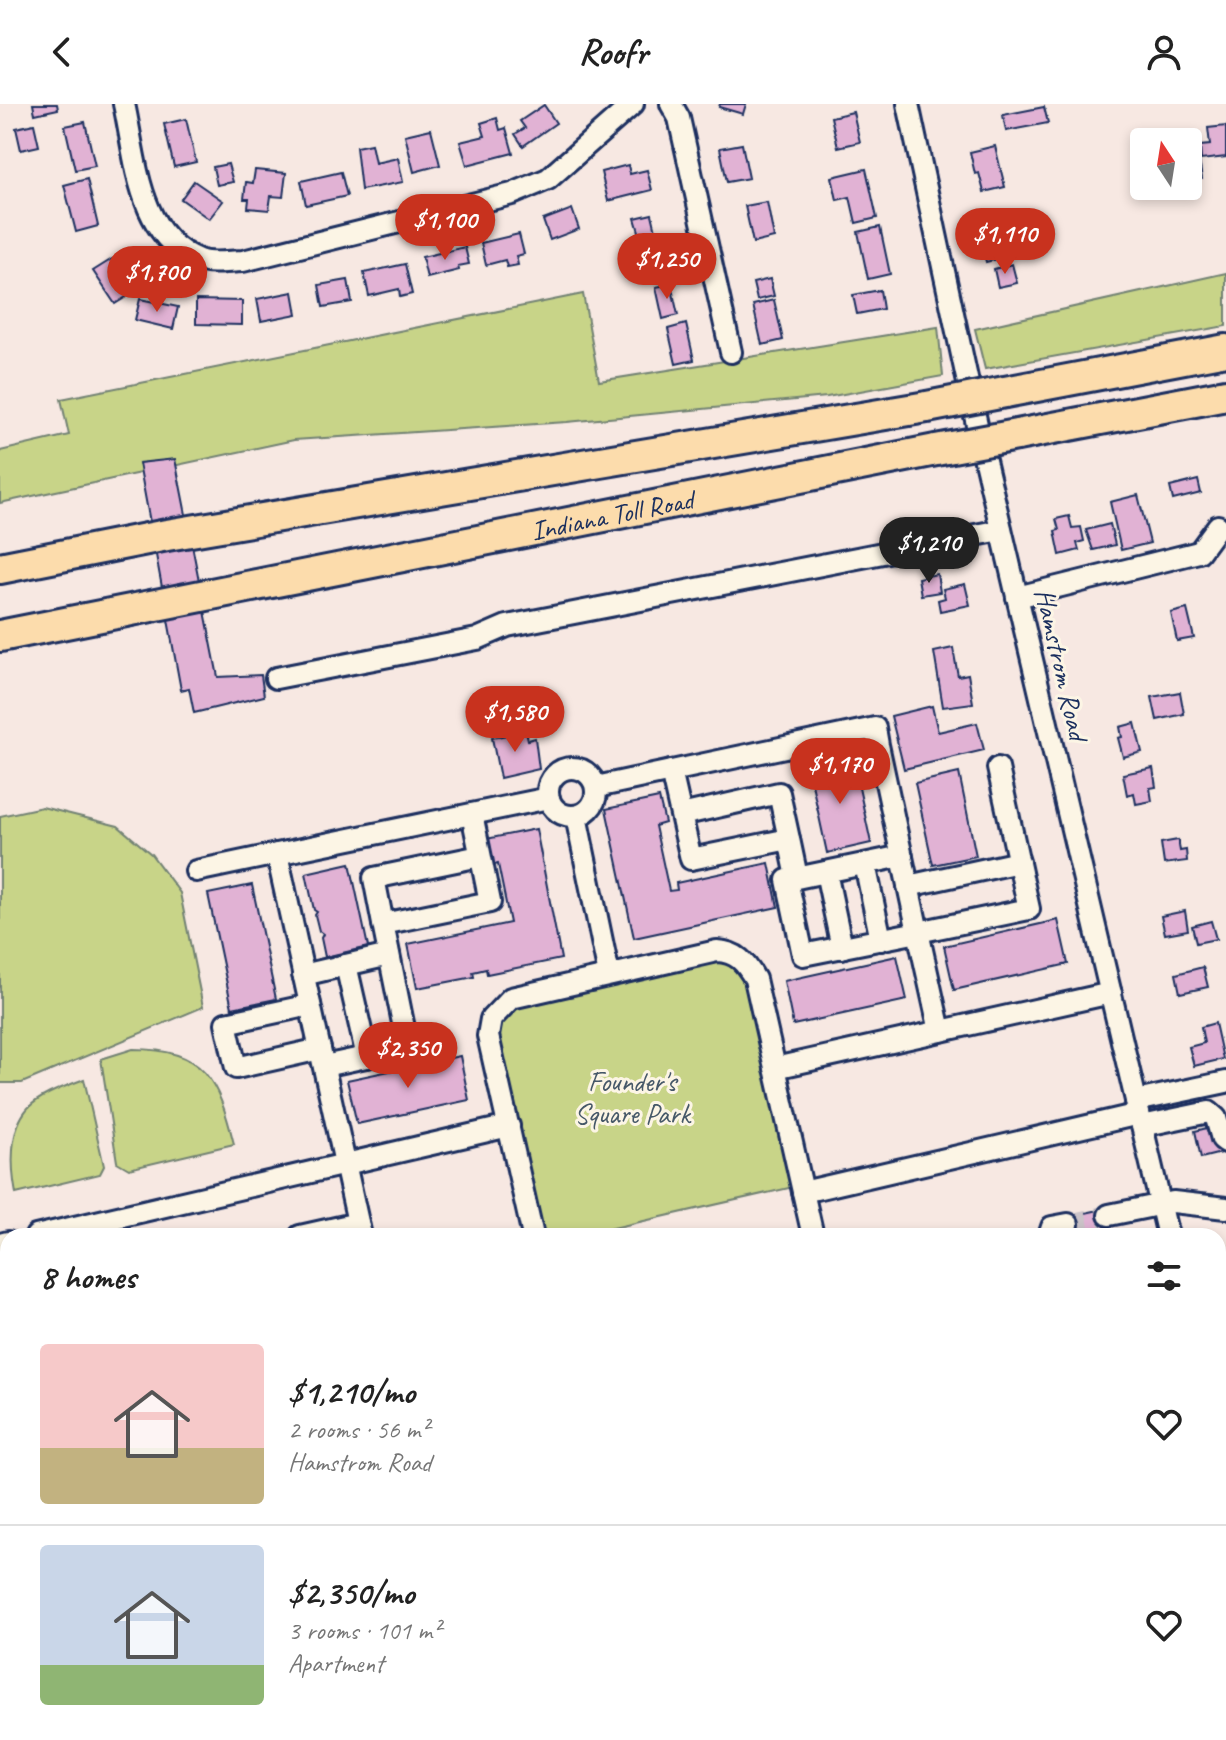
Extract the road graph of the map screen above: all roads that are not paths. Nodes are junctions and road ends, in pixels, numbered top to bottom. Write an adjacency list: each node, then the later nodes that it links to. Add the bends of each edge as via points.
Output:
1 (124, 104): 2 (street, via 148,212 169,242 201,261 243,261 512,194 548,179)
2 (633, 104)
3 (671, 104): 6 (street, via 679,118)
4 (908, 104): 9 (street, Hamstrom Road)
5 (1226, 350): 10 (highway, Indiana Toll Road, bridge)
6 (731, 352)
7 (1226, 395): 12 (highway, Indiana Toll Road, bridge)
8 (1218, 526): 11 (street, via 1199,552)
9 (1001, 530): 11 (street, Hamstrom Road); 13 (street, via 507,626 477,639)
10 (8, 566)
11 (1017, 597): 39 (street, Hamstrom Road)
12 (0, 638)
13 (276, 678)
14 (998, 768): 25 (street)
15 (671, 771): 16 (street); 19 (street); 24 (street, via 875,728)
16 (596, 787): 17 (street, via 588,774 567,769 550,783); 20 (street, via 590,809)
17 (549, 798): 18 (street); 20 (street, via 562,814)
18 (472, 814): 22 (street); 23 (street)
19 (681, 815): 21 (street, via 691,859); 21 (street, via 779,793)
20 (576, 816): 38 (street)
21 (789, 839): 29 (street)
22 (277, 854): 27 (street); 37 (street)
23 (480, 856): 31 (street, via 374,878); 31 (street, via 490,902)
24 (902, 856): 26 (street); 30 (street)
25 (1019, 862): 30 (street); 32 (street, via 1029,909)
26 (865, 864): 28 (street); 33 (street)
27 (196, 871)
28 (826, 872): 29 (street); 34 (street)
29 (797, 877): 34 (street, via 787,880 803,955)
30 (908, 886): 32 (street)
31 (383, 924): 35 (street)
32 (918, 932): 33 (street); 41 (street)
33 (881, 940): 34 (street)
34 (842, 948)
35 (389, 955): 36 (street); 42 (street, via 408,1048)
36 (346, 965): 37 (street); 42 (street)
37 (303, 975): 40 (street)
38 (609, 975): 44 (street, via 730,952 744,961 755,979); 47 (street, via 511,998 491,1019 488,1036)
39 (1111, 993): 41 (street); 46 (street, Hamstrom Road)
40 (310, 1005): 43 (street); 43 (street, via 226,1023 236,1068)
41 (940, 1031): 44 (street)
42 (367, 1057): 43 (street)
43 (322, 1058): 49 (street)
44 (775, 1068): 50 (street)
45 (1226, 1082): 46 (street)
46 (1139, 1114): 48 (street, via 1209,1112); 50 (street); 51 (street, Hamstrom Road)
47 (509, 1126): 49 (street); 57 (street)
48 (1226, 1142)
49 (345, 1164): 55 (street); 56 (street)
50 (803, 1192): 58 (street)
51 (1160, 1203): 52 (street); 53 (street); 60 (street, Hamstrom Road)
52 (1226, 1208)
53 (1109, 1215)
54 (1068, 1224): 59 (street)
55 (70, 1228)
56 (360, 1228)
57 (528, 1228)
58 (811, 1228)
59 (1052, 1228)
60 (1166, 1228)

